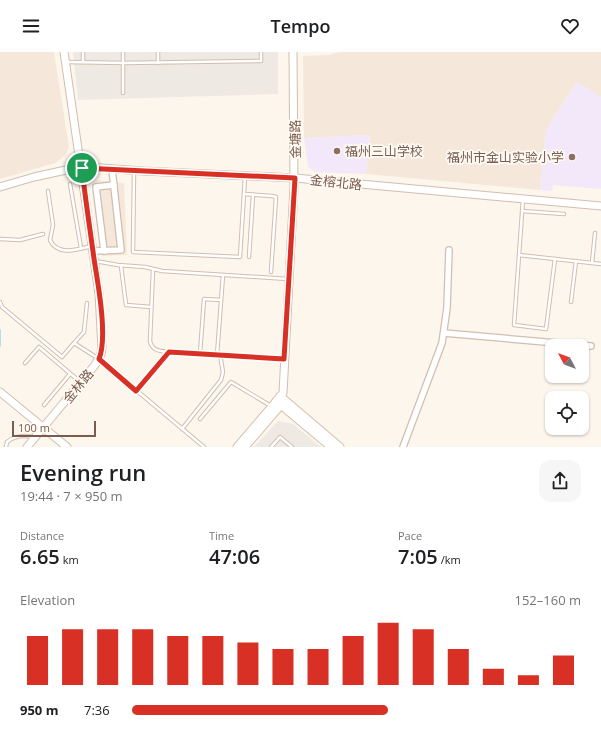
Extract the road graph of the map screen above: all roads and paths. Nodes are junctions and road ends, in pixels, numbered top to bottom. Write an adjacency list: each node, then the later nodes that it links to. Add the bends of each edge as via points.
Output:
1 (64, 52): 7 (street, 金林路)
2 (83, 52): 8 (lane)
3 (123, 52): 10 (lane)
4 (158, 52): 9 (lane)
5 (261, 52): 9 (lane, via 261,61)
6 (293, 52): 16 (street, 金塘路)
7 (66, 62): 8 (lane); 12 (street, 金林路)
8 (83, 62): 10 (lane)
9 (158, 62): 10 (lane)
10 (124, 64): 11 (lane)
11 (123, 93)
12 (82, 168): 13 (street, 金榕北路); 19 (street, 金榕北路, via 34,177); 31 (street, 金林路)
13 (112, 169): 14 (street, 金榕北路); 18 (street)
14 (134, 170): 15 (street, 金榕北路); 21 (lane, via 133,252 240,257)
15 (245, 176): 16 (street, 金榕北路); 21 (lane)
16 (295, 178): 23 (street, 金榕北路); 45 (street, 金塘路)
17 (70, 184): 30 (lane)
18 (114, 185): 33 (street, via 121,250); 33 (street, via 96,187)
19 (0, 187)
20 (48, 191): 30 (lane, via 53,225 51,243 56,248 67,251)
21 (244, 194): 22 (lane)
22 (253, 195): 35 (lane); 43 (lane, via 276,197)
23 (523, 199): 24 (street, 金榕北路); 25 (lane)
24 (601, 206)
25 (522, 211): 26 (lane); 34 (lane)
26 (564, 214)
27 (596, 233): 39 (lane)
28 (43, 234): 29 (lane, via 20,240)
29 (0, 239)
30 (81, 248): 31 (lane)
31 (93, 248): 33 (street); 37 (street, 金林路)
32 (449, 250): 51 (street)
33 (104, 251)
34 (519, 255): 36 (lane); 36 (lane, via 514,325 546,329)
35 (249, 257)
36 (555, 259): 38 (lane)
37 (94, 261): 41 (lane); 57 (street, 金林路, via 101,315 102,348)
38 (576, 262): 39 (lane); 48 (lane)
39 (592, 263): 40 (lane)
40 (601, 264)
41 (121, 266): 42 (lane); 50 (lane, via 126,305)
42 (153, 270): 44 (lane); 50 (lane)
43 (272, 272)
44 (223, 275): 45 (lane); 46 (lane)
45 (289, 280): 58 (street, 金塘路)
46 (221, 300): 55 (lane, via 204,299); 56 (lane)
47 (0, 302): 52 (lane, via 2,307 62,357)
48 (571, 302)
49 (87, 303): 52 (lane, via 84,332)
50 (151, 307): 54 (lane, via 150,344 154,350)
51 (444, 333): 53 (street); 80 (street)
52 (74, 343): 57 (lane)
53 (591, 346)
54 (169, 352): 55 (lane); 62 (lane)
55 (200, 354): 56 (lane)
56 (218, 355): 58 (lane); 68 (lane, via 223,372 221,380)
57 (99, 359): 61 (street, 金林路); 62 (lane)
58 (284, 359): 64 (street, 金塘路)
59 (25, 363): 60 (lane, via 39,347)
60 (70, 374): 61 (lane); 65 (lane)
61 (81, 383): 67 (street, 金林路)
62 (136, 391): 68 (lane)
63 (0, 392): 67 (street)
64 (279, 400): 66 (lane, via 231,382); 74 (street); 75 (street); 78 (street); 79 (street)
65 (44, 404)
66 (200, 419)
67 (44, 428): 69 (street, 金林路); 72 (street)
68 (182, 429): 73 (lane)
69 (35, 438): 70 (lane, via 12,438); 71 (street, 金林路)
70 (6, 447)
71 (27, 447)
72 (67, 447)
73 (204, 447)
74 (237, 447)
75 (245, 447)
76 (271, 447): 77 (lane, via 280,437)
77 (291, 447)
78 (331, 447)
79 (340, 447)
80 (403, 447)

